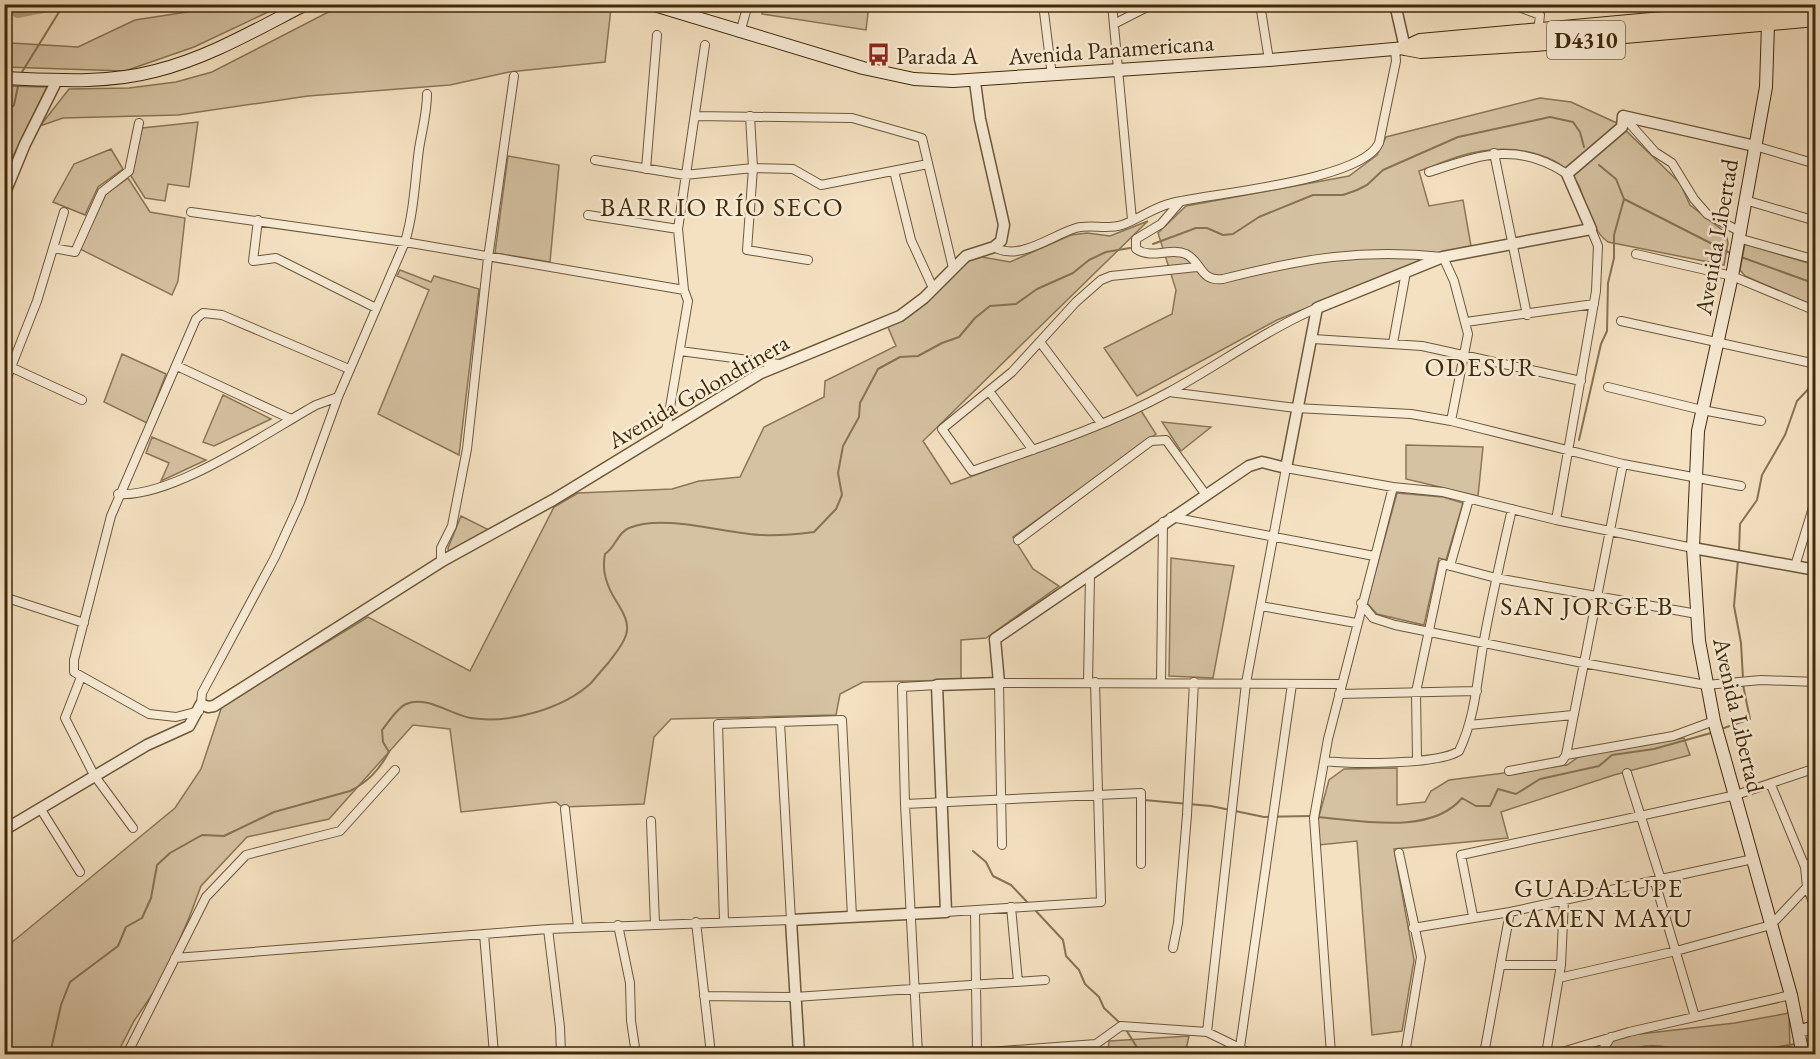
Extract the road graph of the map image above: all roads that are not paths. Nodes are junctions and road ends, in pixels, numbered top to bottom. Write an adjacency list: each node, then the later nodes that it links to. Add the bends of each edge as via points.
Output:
1 (306, 4): 25 (main road, via 214,50 156,71 107,80)
2 (651, 4): 16 (main road, Avenida Panamericana / D4310)
3 (748, 4): 16 (street)
4 (1043, 4): 23 (street)
5 (1112, 4): 13 (street)
6 (1153, 4): 13 (street)
7 (1260, 4): 20 (street)
8 (1395, 4): 19 (street)
9 (1511, 4): 15 (street, via 1539,15)
10 (1815, 5): 11 (main road, Avenida Panamericana / D4310)
11 (1762, 10): 14 (main road, Avenida Libertad); 15 (main road, Avenida Panamericana / D4310)
12 (1815, 19): 14 (main road, Avenida Panamericana / D4310)
13 (1114, 24): 21 (street)
14 (1766, 24): 19 (main road, Avenida Panamericana / D4310, via 1524,45 1421,51); 32 (main road, Avenida Libertad, via 1766,87)
15 (1538, 32): 19 (main road, Avenida Panamericana / D4310, via 1420,41)
16 (740, 33): 26 (main road, Avenida Panamericana / D4310, via 879,72 914,79)
17 (657, 35): 38 (street)
18 (705, 45): 28 (street)
19 (1400, 48): 20 (main road, Avenida Panamericana / D4310); 45 (street, Avenida Golondrinera, via 1376,149 1349,165 1318,176)
20 (1269, 60): 21 (main road, Avenida Panamericana / D4310)
21 (1119, 70): 23 (main road, Avenida Panamericana / D4310); 50 (street)
22 (514, 76): 61 (street)
23 (1052, 76): 26 (main road, Avenida Panamericana / D4310)
24 (4, 78): 25 (main road)
25 (57, 80): 43 (street)
26 (975, 82): 58 (street, via 1004,225 1001,242)
27 (427, 94): 55 (street, via 411,223)
28 (695, 116): 29 (street); 42 (street)
29 (750, 116): 35 (street, via 852,118 922,138); 37 (street)
30 (1623, 116): 32 (street); 41 (street, via 1622,127); 54 (street, via 1655,152 1672,163 1707,214)
31 (139, 123): 57 (street, via 129,171 102,192 75,252)
32 (1755, 146): 36 (street); 44 (main road, Avenida Libertad)
33 (1494, 153): 40 (street); 41 (street, via 1541,159); 56 (street)
34 (596, 160): 38 (street)
35 (928, 164): 39 (street); 65 (street)
36 (1815, 164)
37 (753, 168): 39 (street, via 793,169 821,184); 42 (street); 62 (street, via 747,250)
38 (646, 169): 42 (street)
39 (894, 171): 68 (street, via 911,240)
40 (1429, 172)
41 (1567, 174): 53 (street)
42 (686, 175): 52 (street)
43 (4, 195)
44 (1745, 200): 51 (street); 54 (main road, Avenida Libertad)
45 (1180, 201): 50 (street, Avenida Golondrinera); 64 (street, via 1161,224 1134,244 1138,251 1150,254 1183,253)
46 (64, 212): 57 (street)
47 (191, 212): 49 (street)
48 (588, 215): 52 (street)
49 (258, 220): 55 (street); 71 (street, via 253,261 276,258)
50 (1132, 220): 58 (street, Avenida Golondrinera, via 1113,226 1073,229 1014,253)
51 (1815, 221)
52 (678, 229): 69 (street)
53 (1591, 229): 56 (street); 70 (street, via 1598,246)
54 (1738, 239): 63 (street); 67 (main road, Avenida Libertad)
55 (405, 242): 61 (street); 71 (street)
56 (1512, 244): 60 (street); 74 (street)
57 (54, 248): 85 (street, via 37,301)
58 (994, 248): 65 (street, Avenida Golondrinera, via 966,256)
59 (1636, 254): 67 (street)
60 (1443, 257): 64 (street, via 1374,252 1291,262 1217,279 1206,277); 66 (street); 76 (street)
61 (489, 258): 69 (street); 121 (street, via 466,449 452,526 441,548)
62 (808, 260)
63 (1815, 260)
64 (1197, 267): 78 (street, via 1101,280)
65 (953, 268): 68 (street, Avenida Golondrinera)
66 (1406, 272): 72 (street); 79 (street)
67 (1732, 272): 73 (street); 80 (main road, Avenida Libertad)
68 (933, 288): 83 (street, Avenida Golondrinera, via 910,309 886,323)
69 (684, 290): 81 (street, via 688,301)
70 (1594, 304): 74 (street); 88 (street)
71 (376, 308): 87 (street)
72 (1317, 308): 77 (street); 92 (street, via 1282,323)
73 (1815, 311)
74 (1527, 315): 76 (street)
75 (1621, 321): 80 (street)
76 (1466, 322): 82 (street)
77 (1312, 339): 79 (street); 95 (street)
78 (1040, 342): 91 (street); 100 (street)
79 (1393, 344): 82 (street, via 1422,346)
80 (1718, 344): 84 (street); 96 (main road, Avenida Libertad)
81 (680, 351): 83 (street); 101 (street)
82 (1466, 357): 88 (street); 98 (street)
83 (779, 364): 101 (street, Avenida Golondrinera)
84 (1815, 364)
85 (8, 366): 89 (street); 94 (street)
86 (177, 366): 87 (street, via 196,319 211,312); 97 (street); 109 (street)
87 (349, 369): 93 (street)
88 (1581, 381): 103 (street)
89 (4, 385)
90 (1608, 387): 96 (street)
91 (989, 391): 102 (street); 102 (street, via 942,429 972,471)
92 (1169, 392): 95 (street); 100 (street)
93 (338, 397): 97 (street); 151 (street, via 300,502 202,693)
94 (82, 400)
95 (1296, 408): 98 (street, via 1412,414); 105 (street)
96 (1702, 410): 99 (street); 106 (main road, Avenida Libertad)
97 (291, 419): 109 (street, via 178,480 131,495)
98 (1451, 421): 103 (street)
99 (1761, 421)
100 (1101, 423): 102 (street)
101 (666, 432): 121 (street, Avenida Golondrinera)
102 (1033, 450)
103 (1570, 450): 104 (street); 115 (street)
104 (1623, 464): 106 (street); 116 (street)
105 (1286, 468): 108 (street); 110 (street, via 1254,463); 117 (street)
106 (1698, 477): 107 (street); 119 (main road, Avenida Libertad)
107 (1741, 486)
108 (1393, 487): 111 (street); 120 (street)
109 (118, 494): 132 (street)
110 (1206, 495): 114 (street); 118 (street, via 1166,440 1151,441)
111 (1469, 498): 113 (street); 122 (street)
112 (1815, 498): 123 (street)
113 (1512, 509): 115 (street); 126 (street)
114 (1167, 520): 117 (street); 125 (street); 139 (street)
115 (1556, 520): 116 (street)
116 (1609, 530): 119 (street); 127 (street)
117 (1273, 536): 120 (street); 130 (street)
118 (1018, 540)
119 (1693, 548): 123 (street); 131 (main road, Avenida Libertad)
120 (1374, 556): 129 (street)
121 (444, 560): 151 (street, Avenida Golondrinera, via 214,706)
122 (1450, 566): 126 (street); 134 (street, via 1443,564)
123 (1795, 566): 124 (street)
124 (1815, 570)
125 (1089, 576): 138 (street); 142 (street, via 995,639)
126 (1496, 578): 127 (street); 135 (street)
127 (1596, 596): 131 (street); 136 (street)
128 (4, 597): 132 (street)
129 (1361, 603): 133 (street); 134 (street, via 1373,618)
130 (1261, 606): 133 (street); 143 (street)
131 (1697, 614): 147 (main road, Avenida Libertad)
132 (84, 623): 137 (street, via 74,660 74,672)
133 (1356, 623): 145 (street)
134 (1429, 630): 135 (street); 149 (street)
135 (1484, 643): 136 (street); 148 (street)
136 (1583, 663): 147 (street); 152 (street)
137 (81, 677): 151 (street, via 149,714 176,717); 163 (street, via 65,718)
138 (1092, 682): 139 (street); 142 (street); 166 (street)
139 (1161, 682): 140 (street)
140 (1194, 682): 143 (street); 204 (street, via 1187,815)
141 (1815, 682): 147 (street, via 1761,680)
142 (999, 683): 146 (street); 167 (street)
143 (1246, 683): 144 (street); 220 (street)
144 (1292, 684): 145 (street); 222 (street)
145 (1341, 684): 150 (street)
146 (937, 685): 168 (street); 169 (street, via 902,687)
147 (1706, 685): 153 (main road, Avenida Libertad)
148 (1477, 691): 149 (street); 155 (street)
149 (1416, 692): 150 (street); 157 (street)
150 (1339, 694): 158 (street)
151 (200, 708): 163 (street, via 189,726)
152 (1573, 715): 155 (street); 156 (street)
153 (1714, 721): 156 (street, via 1672,736); 165 (main road, Avenida Libertad)
154 (780, 722): 192 (street, via 842,720); 194 (street); 195 (street, via 718,724)
155 (1469, 725): 157 (street, via 1453,755)
156 (1566, 755): 161 (street, via 1562,761)
157 (1418, 759): 158 (street, via 1368,765)
158 (1325, 761): 234 (street, via 1314,818)
159 (1815, 768): 164 (street)
160 (395, 770): 206 (street, via 340,831 246,855 206,897)
161 (1509, 771)
162 (1627, 772): 172 (street)
163 (94, 775): 170 (street); 174 (street)
164 (1771, 785): 165 (street); 181 (street)
165 (1736, 795): 172 (street); 179 (main road, Avenida Libertad)
166 (1099, 797): 167 (street); 180 (street, via 1141,793); 186 (street, via 1101,902)
167 (1002, 800): 168 (street); 176 (street)
168 (940, 802): 169 (street); 189 (street)
169 (904, 804): 191 (street)
170 (40, 808): 175 (street); 182 (street)
171 (565, 810): 200 (street)
172 (1641, 816): 183 (street); 193 (street, via 1461,855)
173 (651, 821): 197 (street)
174 (133, 828)
175 (4, 830)
176 (1002, 845)
177 (1399, 853): 201 (street)
178 (1815, 858): 181 (street)
179 (1753, 859): 183 (street); 199 (main road, Avenida Libertad)
180 (1141, 864)
181 (1805, 867): 184 (street)
182 (80, 872)
183 (1658, 881): 185 (street); 205 (street)
184 (1807, 887): 187 (street); 199 (street)
185 (1564, 900): 190 (street); 208 (street)
186 (1011, 907): 188 (street); 211 (street)
187 (1815, 909)
188 (975, 911): 189 (street); 212 (street)
189 (946, 912): 191 (street)
190 (1510, 912): 193 (street); 207 (street)
191 (912, 913): 192 (street); 213 (street)
192 (852, 916): 194 (street)
193 (1473, 916): 201 (street)
194 (791, 920): 195 (street); 216 (street)
195 (724, 921): 196 (street)
196 (696, 922): 197 (street); 215 (street)
197 (655, 924): 198 (street)
198 (618, 925): 200 (street); 228 (street, via 630,983 630,1021)
199 (1771, 925): 205 (street); 214 (main road, Avenida Libertad)
200 (578, 927): 202 (street)
201 (1413, 928): 235 (street, via 1421,957)
202 (548, 929): 203 (street); 227 (street)
203 (484, 934): 206 (street); 226 (street)
204 (1173, 948)
205 (1676, 951): 209 (street); 217 (street)
206 (175, 958): 225 (street)
207 (1500, 965): 208 (street); 236 (street)
208 (1561, 965): 209 (street)
209 (1559, 978): 237 (street)
210 (1045, 980): 211 (street)
211 (1018, 982): 212 (street)
212 (976, 986): 213 (street); 223 (street)
213 (915, 989): 216 (street); 231 (street)
214 (1791, 995): 217 (street); 219 (main road, Avenida Libertad)
215 (705, 996): 216 (street); 229 (street)
216 (795, 996): 230 (street)
217 (1695, 1017): 221 (street)
218 (1815, 1027): 219 (main road)
219 (1799, 1031): 224 (main road, Avenida Libertad)
220 (1207, 1032): 222 (street); 223 (street, via 1121,1026 1095,1044)
221 (1611, 1037): 238 (street); 239 (street, via 1603,1049)
222 (1240, 1051): 233 (street)
223 (977, 1053): 232 (street)
224 (1804, 1053)
225 (126, 1054)
226 (494, 1054)
227 (561, 1054)
228 (636, 1054)
229 (711, 1054)
230 (799, 1054)
231 (918, 1054)
232 (962, 1054)
233 (1252, 1054)
234 (1331, 1054)
235 (1405, 1054)
236 (1484, 1054)
237 (1546, 1054)
238 (1555, 1054)
239 (1591, 1054)

